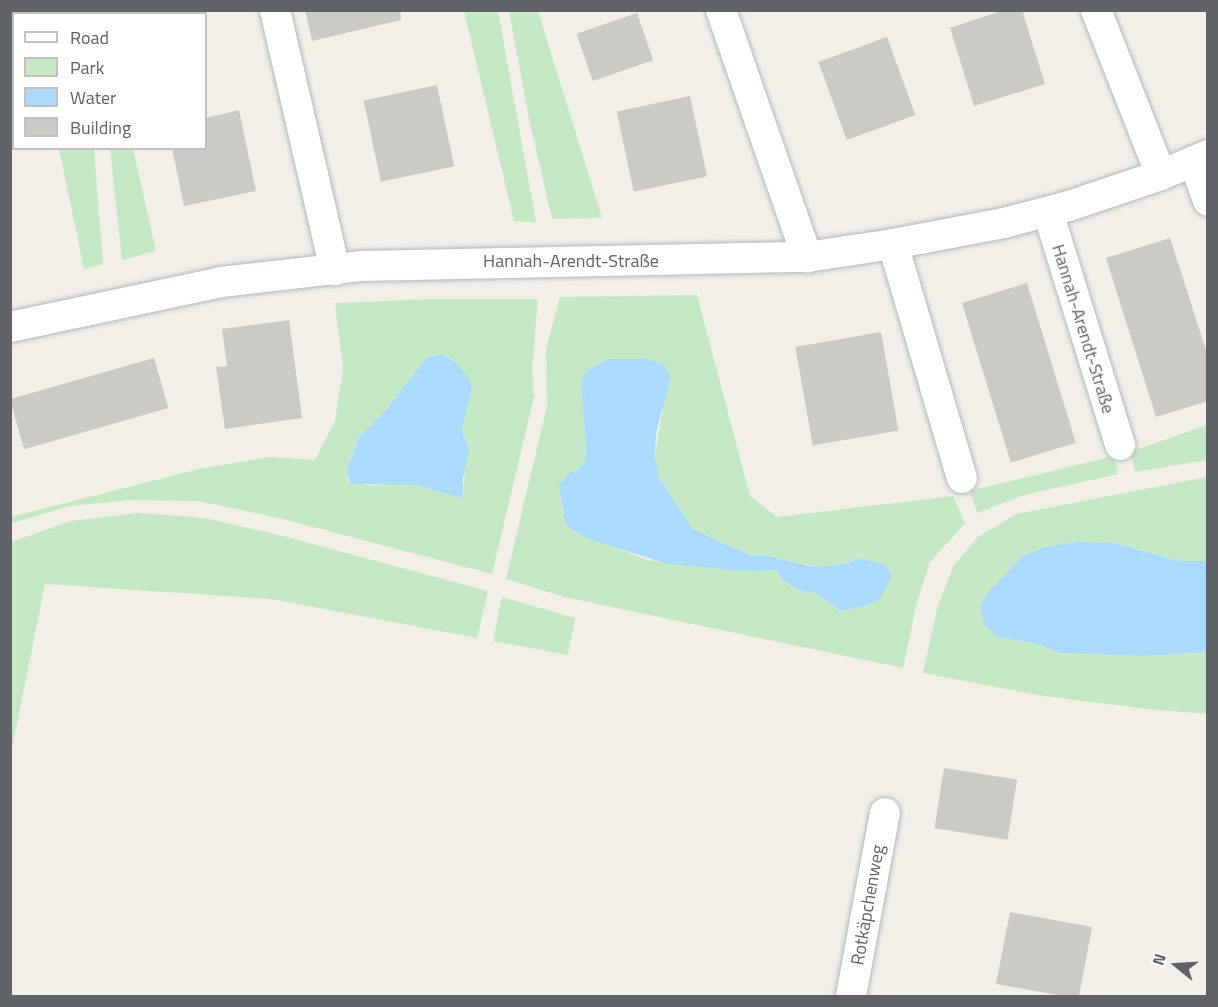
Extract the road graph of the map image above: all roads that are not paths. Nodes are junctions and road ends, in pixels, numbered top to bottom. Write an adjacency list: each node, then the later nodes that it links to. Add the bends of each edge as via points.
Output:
1 (275, 10): 10 (street)
2 (721, 10): 9 (street)
3 (1096, 10): 5 (street)
4 (1201, 158): 5 (street, Hannah-Arendt-Straße); 6 (street, Hannah-Arendt-Straße)
5 (1161, 175): 7 (street, Hannah-Arendt-Straße)
6 (1208, 201)
7 (1048, 212): 8 (street, Hannah-Arendt-Straße); 12 (street, Hannah-Arendt-Straße)
8 (893, 244): 9 (street, Hannah-Arendt-Straße); 13 (street)
9 (807, 257): 10 (street, Hannah-Arendt-Straße, via 438,263)
10 (336, 270): 11 (street, Hannah-Arendt-Straße, via 221,282)
11 (10, 327)
12 (1120, 445)
13 (962, 478)
14 (885, 813): 15 (street, Rotkäpchenweg)
15 (851, 996)

